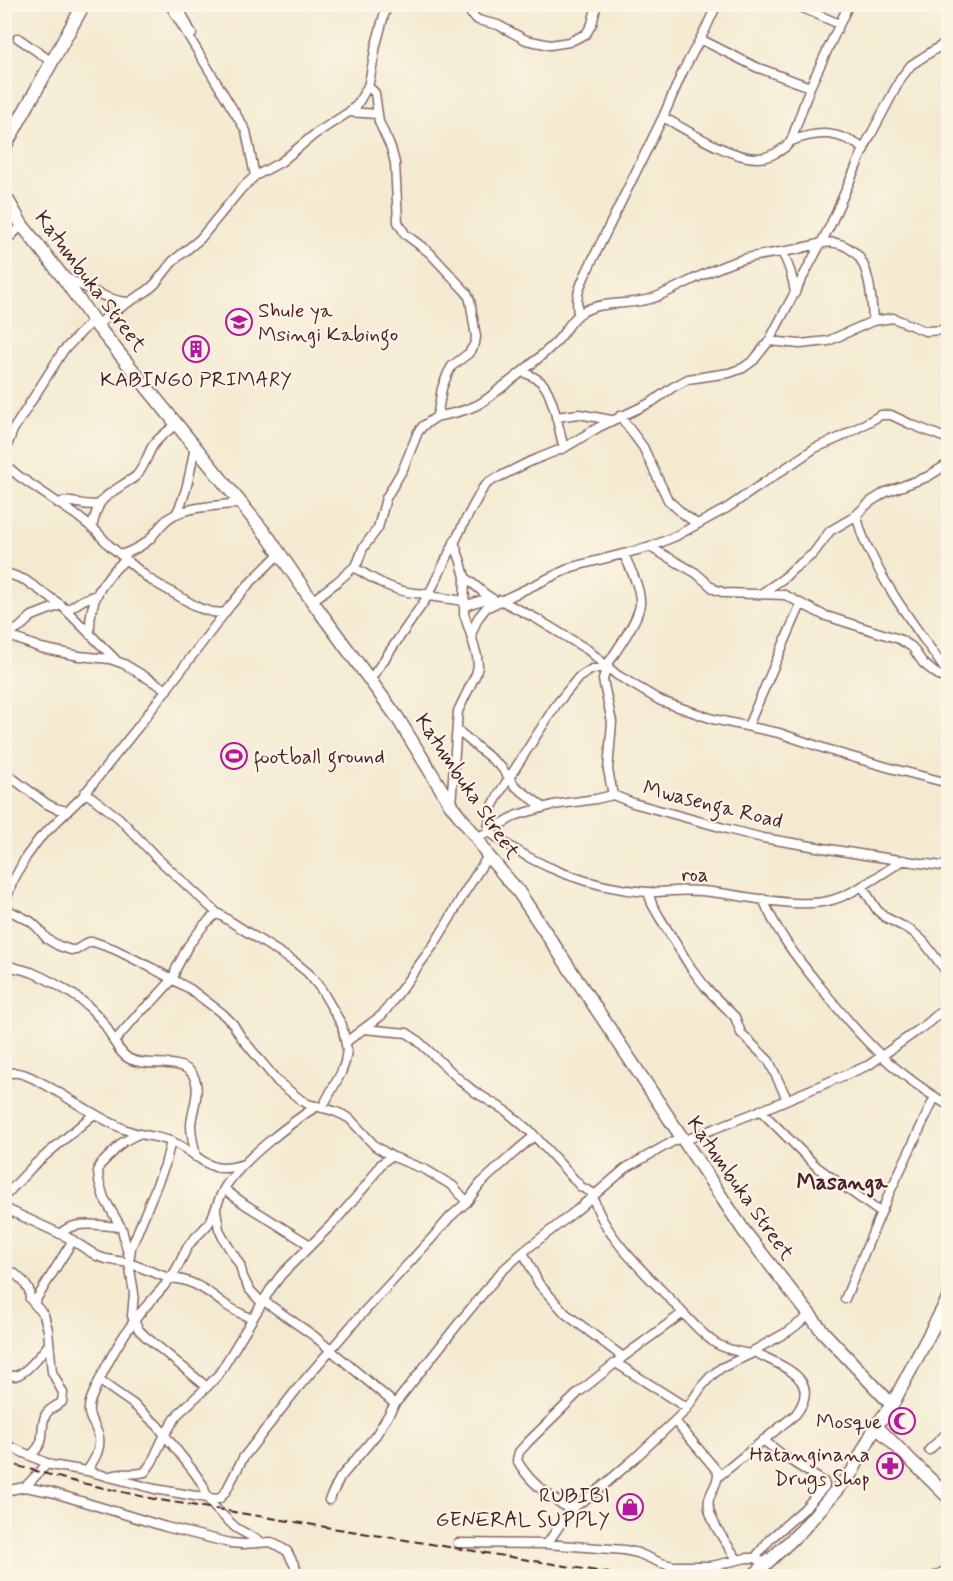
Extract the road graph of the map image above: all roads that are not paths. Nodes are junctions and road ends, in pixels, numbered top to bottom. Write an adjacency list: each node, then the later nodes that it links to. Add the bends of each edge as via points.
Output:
1 (84, 4): 16 (main road)
2 (169, 4): 25 (street, via 246,131)
3 (177, 4): 25 (street, via 197,47 247,132)
4 (380, 4): 11 (street)
5 (387, 4): 11 (street)
6 (469, 4): 7 (street, via 471,14 478,20 498,25 526,40 550,45 586,34)
7 (597, 4)
8 (717, 4): 14 (street)
9 (794, 4): 12 (street)
10 (849, 4): 12 (street)
11 (383, 19): 17 (street)
12 (839, 24): 18 (street)
13 (18, 38): 16 (street)
14 (700, 39): 18 (street, via 756,67); 21 (street)
15 (948, 41): 24 (street, via 908,68)
16 (52, 62): 23 (main road)
17 (368, 86): 19 (street); 20 (street, via 375,93)
18 (810, 87): 22 (street)
19 (349, 112): 20 (street); 25 (street, via 281,162)
20 (378, 114): 40 (street, via 395,163 398,222 470,300 476,341 466,356 452,366)
21 (663, 117): 22 (street, via 723,149 750,158 766,157); 34 (street, via 579,289)
22 (791, 141): 24 (street, via 829,134 844,137)
23 (4, 148)
24 (864, 149): 28 (street)
25 (255, 176): 33 (street, via 200,239 173,261 155,284)
26 (4, 194): 27 (main road, Katumbuka Street)
27 (22, 225): 29 (street); 31 (main road, Katumbuka Street)
28 (821, 242): 30 (street); 32 (street); 35 (street, via 838,243 860,258 868,279)
29 (4, 243)
30 (782, 252): 32 (street); 34 (street, via 741,260 649,300)
31 (62, 276): 33 (street, via 120,302); 36 (main road, Katumbuka Street)
32 (795, 293): 38 (street)
33 (129, 302): 36 (street)
34 (578, 314): 39 (street, via 562,336)
35 (873, 321): 37 (street, via 893,318 925,331); 38 (street, via 828,340 800,344)
36 (95, 323): 43 (main road, Katumbuka Street); 47 (street, via 63,351 13,430)
37 (948, 330)
38 (769, 342): 42 (street, via 743,368 688,380)
39 (523, 372): 40 (street, via 480,404); 41 (street, via 544,385)
40 (436, 417): 62 (street, via 418,432 386,498 378,528)
41 (556, 417): 42 (street, via 579,414); 46 (street)
42 (615, 418): 46 (street); 55 (street, via 643,447 668,500)
43 (177, 424): 45 (main road, Katumbuka Street); 52 (street, via 153,446 136,476)
44 (948, 439): 55 (street, via 891,415 881,415 815,448)
45 (195, 446): 51 (main road, Katumbuka Street); 53 (street, via 190,479)
46 (564, 448): 57 (street, via 489,482)
47 (4, 454)
48 (4, 464): 50 (street)
49 (948, 464): 54 (street, via 927,477 883,494)
50 (58, 503): 52 (street); 56 (street)
51 (241, 503): 53 (street); 59 (main road, Katumbuka Street)
52 (99, 504): 56 (street)
53 (176, 514): 61 (street)
54 (857, 515): 66 (street, via 830,531 813,554); 79 (street, via 861,535 879,572)
55 (697, 524): 58 (street)
56 (92, 528): 61 (street)
57 (454, 543): 64 (street); 65 (street)
58 (650, 547): 60 (street); 66 (street, via 696,573 714,589)
59 (279, 554): 69 (main road, Katumbuka Street); 73 (street)
60 (624, 554): 68 (street, via 572,567); 78 (street, via 640,604)
61 (124, 557): 67 (street); 73 (street, via 174,595 199,608)
62 (354, 567): 65 (street, via 402,591); 69 (street)
63 (4, 572): 72 (street, via 25,580)
64 (465, 578): 68 (street); 70 (street)
65 (429, 594): 70 (street); 80 (street)
66 (761, 594): 71 (street, via 785,595)
67 (96, 595): 72 (street); 75 (street, via 90,611)
68 (497, 601): 70 (street, via 485,599); 76 (street, via 481,612); 78 (street, via 537,619 588,650)
69 (312, 602): 80 (main road, Katumbuka Street)
70 (464, 604): 76 (street)
71 (801, 604): 81 (street, via 823,615 900,639); 83 (street)
72 (64, 607): 74 (street, via 32,616); 75 (street)
73 (225, 614): 82 (street)
74 (6, 634): 77 (street, via 41,648)
75 (90, 635): 77 (street)
76 (471, 635): 84 (street, via 478,666 458,711)
77 (118, 662): 82 (street)
78 (606, 667): 83 (street, via 661,701 719,721); 86 (street, via 592,669 578,678); 89 (street, via 603,680 612,722 608,770)
79 (948, 674)
80 (370, 680): 90 (main road, Katumbuka Street)
81 (948, 681)
82 (166, 690): 88 (street)
83 (748, 726): 87 (street)
84 (457, 730): 86 (street); 90 (street)
85 (4, 772): 92 (street, via 48,804)
86 (509, 778): 91 (street); 93 (street)
87 (948, 783)
88 (86, 792): 92 (street); 101 (street, via 119,818)
89 (613, 795): 91 (street, Mwasenga Road); 95 (street, Mwasenga Road, via 763,838)
90 (451, 805): 93 (main road, Katumbuka Street)
91 (543, 807): 93 (street, Mwasenga Road)
92 (68, 811): 100 (street, via 26,857)
93 (482, 834): 94 (main road, Katumbuka Street); 98 (street, roa, via 571,877)
94 (488, 856): 106 (street, via 435,943 382,1015); 119 (main road, Katumbuka Street, via 518,891)
95 (904, 861): 96 (street, Mwasenga Road); 97 (street, roa)
96 (948, 867)
97 (862, 886): 99 (street, roa, via 830,901); 103 (street, via 877,910 912,931)
98 (648, 892): 99 (street, roa, via 708,891); 112 (street, via 691,969 735,1017 741,1033 769,1061)
99 (763, 899): 109 (street, via 787,945)
100 (4, 907): 104 (street, via 30,921 59,946 71,950 89,942 102,944)
101 (217, 913): 104 (street, via 192,941); 108 (street, via 308,974 342,1025)
102 (4, 964): 107 (street, via 29,971 87,1005)
103 (948, 974)
104 (173, 979): 107 (street); 114 (street, via 228,1019 278,1082 301,1100)
105 (948, 1005): 109 (street)
106 (364, 1029): 108 (street); 118 (street, via 407,1034 416,1039 460,1080 506,1111)
107 (114, 1042): 122 (street, via 132,1060 172,1065 192,1073 197,1094 192,1123)
108 (346, 1042): 114 (street, via 341,1073)
109 (882, 1056): 111 (street); 112 (street)
110 (6, 1073): 116 (street, via 20,1073 36,1080)
111 (935, 1097): 113 (street); 130 (street)
112 (788, 1099): 115 (street)
113 (948, 1105)
114 (320, 1107): 121 (street, via 350,1119 375,1146); 123 (street, via 301,1117)
115 (760, 1110): 119 (street); 130 (street, via 817,1167)
116 (94, 1114): 117 (street); 126 (street, via 34,1165)
117 (138, 1134): 120 (street); 131 (street, via 123,1142 99,1166 101,1189)
118 (534, 1136): 125 (street, via 576,1182); 127 (street, via 480,1184)
119 (682, 1139): 125 (street, via 626,1168); 145 (main road, Katumbuka Street, via 744,1231)
120 (171, 1141): 122 (street); 132 (street)
121 (391, 1156): 127 (street, via 453,1186); 135 (street)
122 (196, 1157): 123 (street, via 225,1169)
123 (244, 1164): 124 (street)
124 (224, 1188): 128 (street); 135 (street)
125 (594, 1195): 136 (street); 144 (street, via 608,1229)
126 (4, 1197)
127 (467, 1202): 149 (street)
128 (216, 1207): 139 (street); 142 (street, via 223,1238 249,1289)
129 (6, 1211): 133 (street)
130 (881, 1213): 140 (street)
131 (121, 1227): 132 (street); 133 (street, via 75,1225); 137 (street)
132 (138, 1230): 137 (street)
133 (60, 1234): 134 (street)
134 (73, 1240): 137 (street, via 106,1259); 143 (street)
135 (310, 1245): 142 (street, via 280,1275)
136 (523, 1252): 151 (street, via 539,1284 566,1314); 155 (street, via 501,1272)
137 (129, 1263): 139 (street); 147 (street)
138 (4, 1269): 143 (street, via 23,1281)
139 (171, 1278): 146 (street, via 193,1282); 147 (street)
140 (845, 1299)
141 (948, 1299): 156 (main road)
142 (263, 1302): 146 (street); 149 (street)
143 (34, 1303): 148 (street, via 47,1323)
144 (683, 1313): 150 (street, via 723,1347); 151 (street)
145 (810, 1315): 150 (street); 156 (main road, Katumbuka Street)
146 (252, 1319): 154 (street)
147 (134, 1321): 153 (street); 154 (street, via 145,1336)
148 (49, 1344): 152 (street, via 20,1374); 165 (street, via 52,1372 64,1398 45,1416 41,1443)
149 (330, 1351): 155 (street); 173 (street, via 243,1458 223,1495 219,1499)
150 (752, 1352): 157 (street, via 716,1372); 162 (street, via 797,1375 806,1395 796,1413)
151 (620, 1360): 157 (street); 175 (street, via 558,1411 519,1452 517,1460 521,1467)
152 (4, 1374)
153 (100, 1381): 161 (street, via 144,1412); 167 (street, via 88,1408 99,1443)
154 (207, 1388): 161 (street, via 179,1413)
155 (395, 1404): 174 (street, via 340,1478)
156 (892, 1405): 159 (main road)
157 (687, 1408): 158 (street)
158 (675, 1420): 168 (street); 175 (street, via 627,1466)
159 (876, 1426): 172 (main road); 180 (main road, via 852,1472 802,1530)
160 (948, 1432): 164 (street)
161 (165, 1434): 169 (street, via 144,1472); 173 (street, via 203,1485)
162 (763, 1440): 168 (street); 180 (street, via 825,1486 770,1539)
163 (4, 1444): 165 (street)
164 (929, 1450)
165 (31, 1455): 166 (street)
166 (47, 1464): 167 (street); 170 (street)
167 (87, 1472): 169 (street)
168 (719, 1476): 179 (street, via 709,1507)
169 (107, 1477): 173 (street)
170 (25, 1487): 171 (street); 176 (street, via 207,1538 243,1544)
171 (4, 1491)
172 (948, 1497)
173 (207, 1498): 176 (street, via 236,1528)
174 (329, 1500)
175 (570, 1510): 178 (street)
176 (261, 1542): 182 (street, via 271,1542 287,1551)
177 (458, 1543): 178 (street)
178 (547, 1544): 179 (street, via 624,1550 666,1565 712,1566)
179 (737, 1559): 180 (street)
180 (761, 1561): 183 (main road)
181 (948, 1569): 184 (street)
182 (300, 1576)
183 (753, 1576)
184 (935, 1576)

